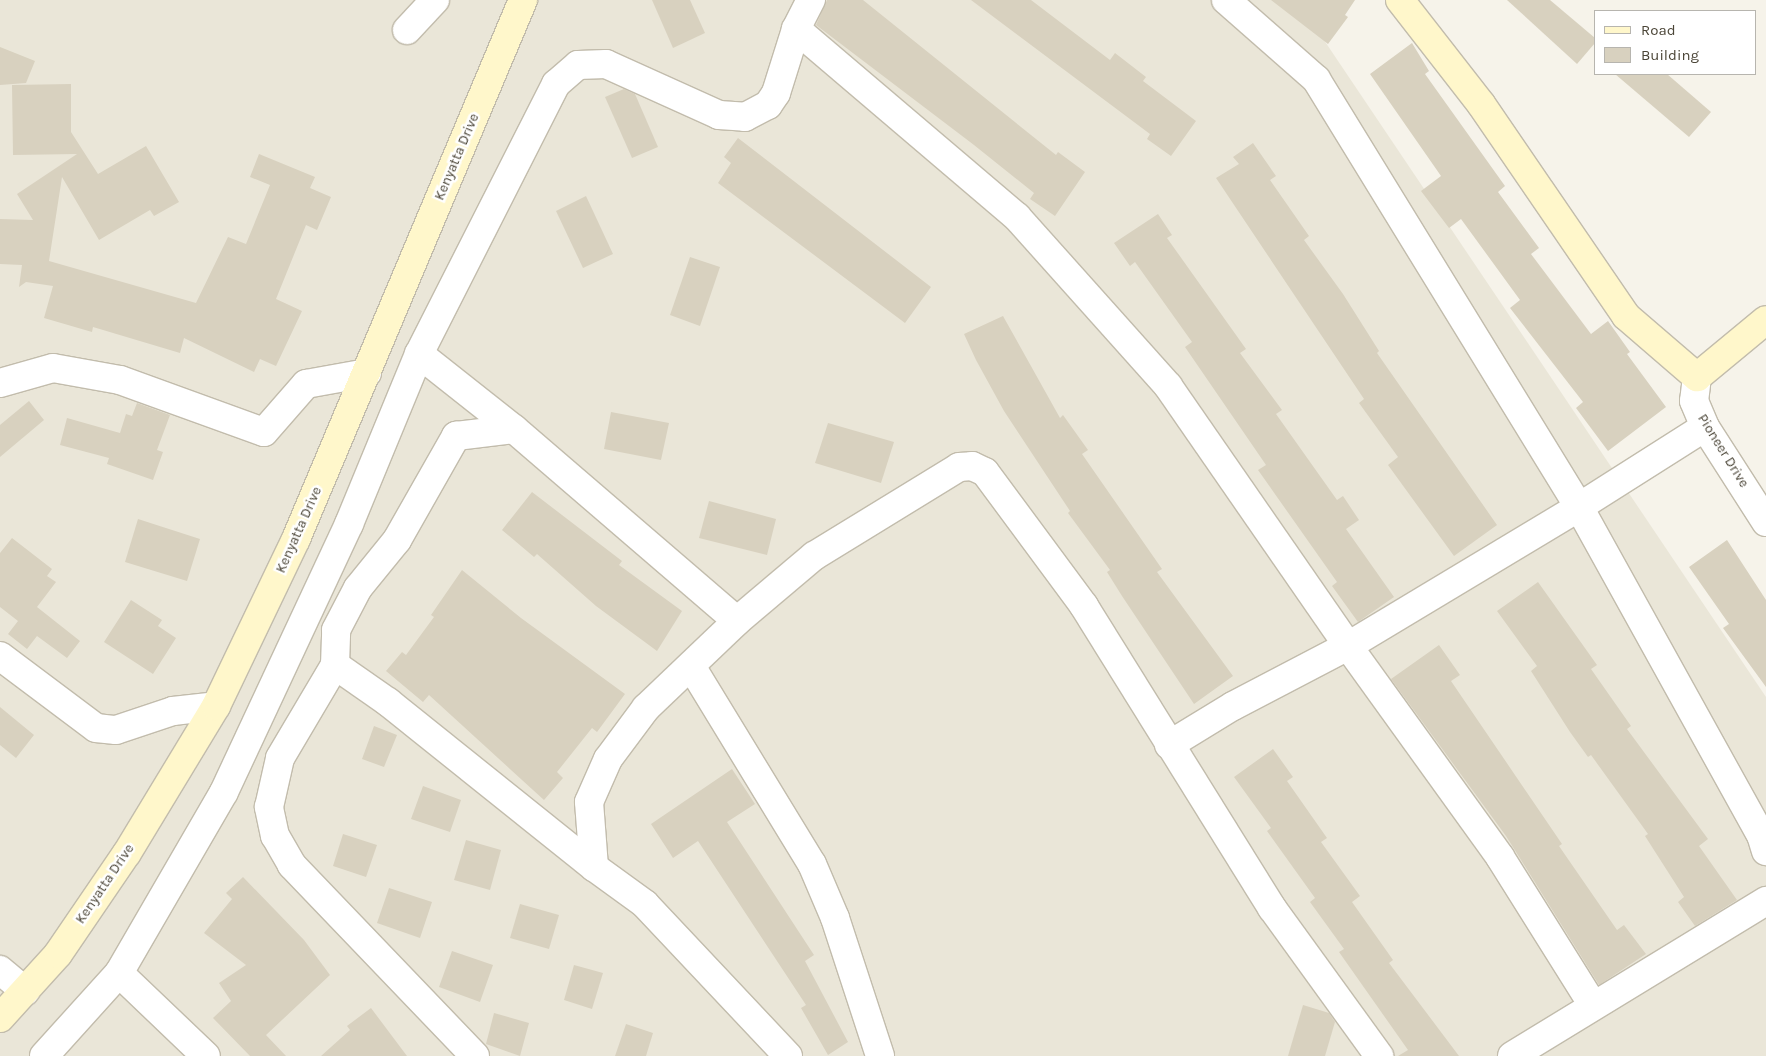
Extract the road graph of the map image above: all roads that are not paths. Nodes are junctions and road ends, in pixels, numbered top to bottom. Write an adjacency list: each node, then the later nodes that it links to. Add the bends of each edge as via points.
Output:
1 (435, 0): 7 (street)
2 (523, 0): 10 (main road, Kenyatta Drive)
3 (811, 0): 6 (street)
4 (1226, 0): 15 (street, via 1316,79)
5 (1400, 0): 11 (main road, via 1480,104 1626,316)
6 (796, 29): 9 (street, via 776,93 768,105 745,118 719,114 606,64 578,65 566,73 556,84); 18 (street, via 1017,217 1168,386)
7 (407, 30)
8 (1766, 320): 11 (main road)
9 (419, 354): 14 (street); 28 (street, via 349,524 224,792)
10 (367, 373): 12 (street, via 306,384 264,432 120,380 52,368); 22 (main road, Kenyatta Drive, via 296,540)
11 (1697, 377): 13 (street, Pioneer Drive, via 1694,401)
12 (0, 383)
13 (1705, 427): 15 (street); 16 (street, Pioneer Drive)
14 (514, 429): 17 (street); 20 (street, via 456,436 397,540 358,588 336,630)
15 (1579, 508): 18 (street); 24 (street, via 1760,835)
16 (1766, 522)
17 (737, 620): 21 (street); 23 (street, via 814,556 959,467 972,466 985,472 1084,606)
18 (1348, 646): 23 (street, via 1233,706); 30 (street, via 1500,857)
19 (0, 656): 22 (street, via 96,728 116,730 172,711)
20 (335, 665): 25 (street, via 388,702); 34 (street, via 322,682 280,758 269,807 275,836 292,865)
21 (691, 666): 25 (street, via 646,708 608,758 589,802); 36 (street, via 812,864 835,918)
22 (216, 706): 29 (main road, Kenyatta Drive, via 127,853 58,954)
23 (1169, 745): 37 (street, via 1272,908)
24 (1766, 852)
25 (594, 867): 35 (street, via 645,904)
26 (1766, 901): 30 (street)
27 (0, 970): 29 (street)
28 (119, 973): 32 (street); 33 (street)
29 (25, 991): 31 (main road, Kenyatta Drive)
30 (1593, 1005): 38 (street)
31 (0, 1018)
32 (44, 1056)
33 (206, 1056)
34 (475, 1056)
35 (788, 1056)
36 (880, 1056)
37 (1379, 1056)
38 (1512, 1056)

